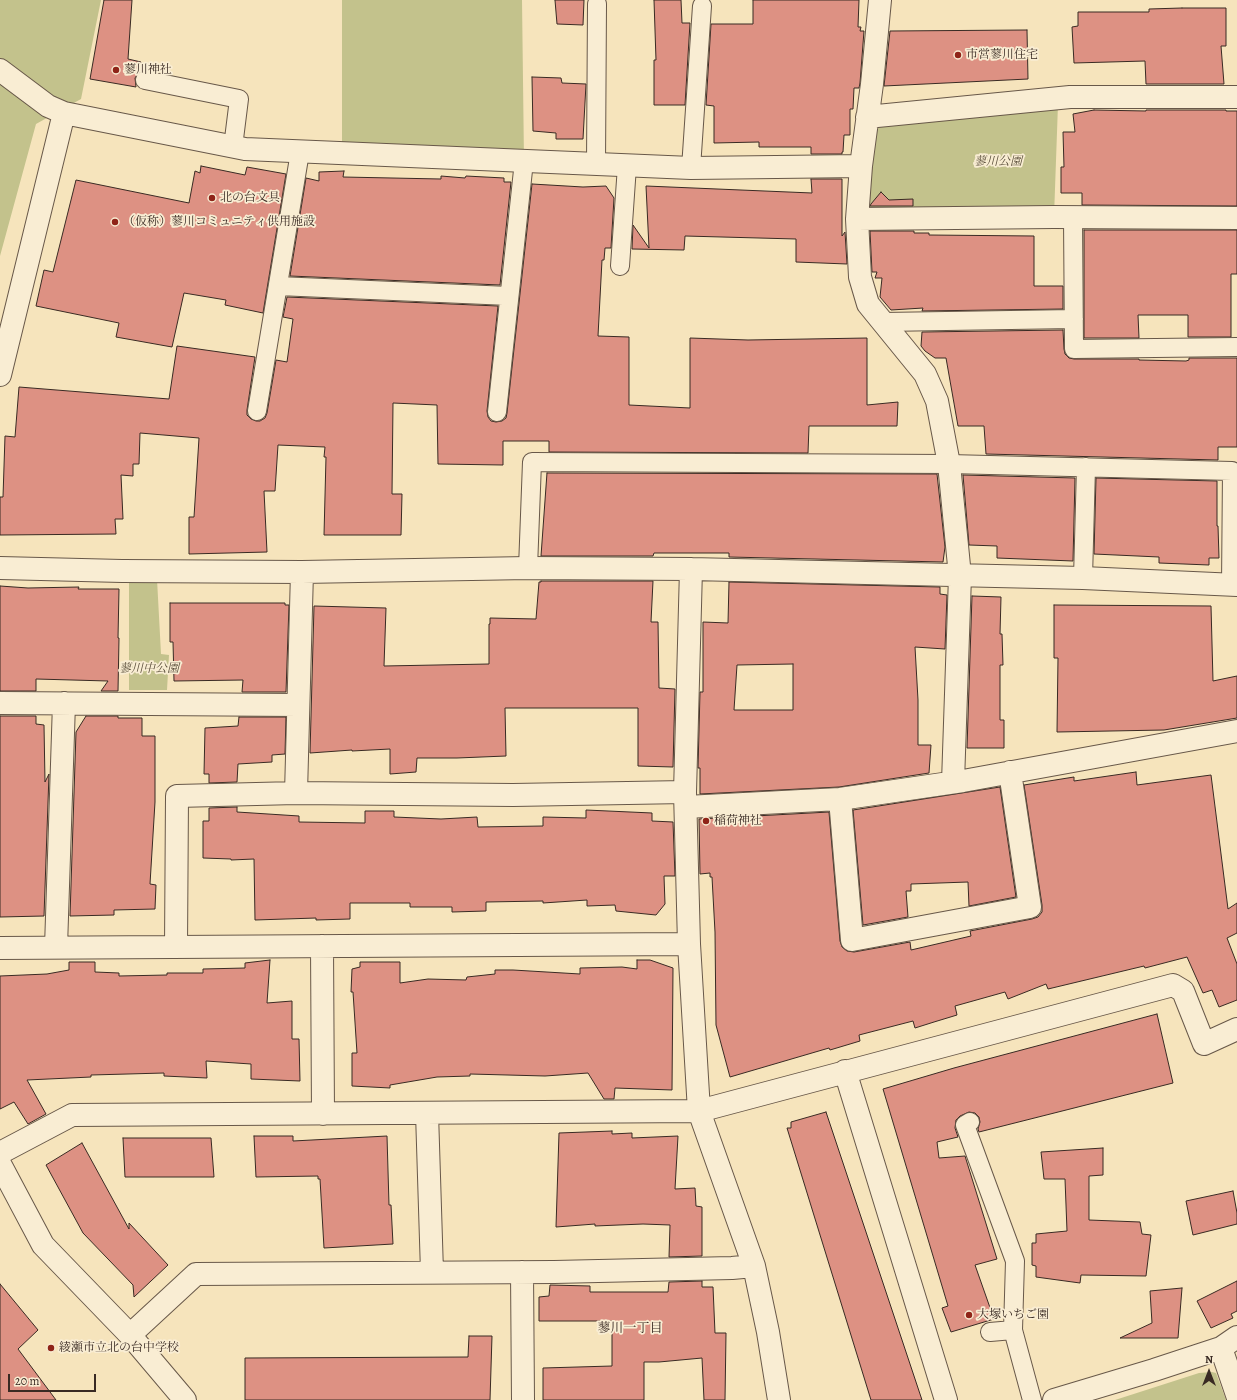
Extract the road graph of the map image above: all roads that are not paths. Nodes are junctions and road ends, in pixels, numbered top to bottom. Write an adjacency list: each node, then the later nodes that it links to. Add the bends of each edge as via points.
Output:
1 (880, 0): 8 (street)
2 (597, 4): 12 (lane)
3 (702, 6): 15 (lane)
4 (0, 70): 7 (street, via 48,106)
5 (145, 80): 9 (lane, via 239,99)
6 (1237, 97): 8 (street, via 1070,97)
7 (64, 113): 9 (street); 25 (street)
8 (868, 117): 14 (street)
9 (233, 147): 10 (street, via 245,150)
10 (300, 152): 11 (street); 20 (lane)
11 (524, 161): 12 (street); 21 (lane)
12 (596, 164): 13 (street)
13 (627, 166): 15 (street); 19 (lane)
14 (861, 166): 15 (street); 18 (street)
15 (691, 168)
16 (1073, 218): 17 (street); 18 (street); 22 (lane)
17 (1237, 218)
18 (858, 219): 23 (street, via 860,277 868,304)
19 (620, 266)
20 (278, 286): 21 (lane); 26 (lane)
21 (510, 296): 27 (lane)
22 (1074, 319): 23 (lane); 24 (lane, via 1074,349)
23 (883, 322): 28 (street, via 925,374 937,400)
24 (1237, 347)
25 (0, 375)
26 (257, 411)
27 (497, 412)
28 (949, 464): 29 (lane); 31 (lane, via 532,462); 34 (street)
29 (1086, 467): 35 (lane); 36 (lane, via 1232,471)
30 (0, 568): 33 (street)
31 (528, 568): 32 (street); 33 (street)
32 (691, 569): 34 (street); 44 (street)
33 (302, 572): 39 (street)
34 (960, 576): 35 (street); 42 (street)
35 (1083, 578): 36 (street)
36 (1234, 585)
37 (0, 703): 38 (street)
38 (64, 703): 39 (street); 50 (street)
39 (298, 705): 43 (street)
40 (1237, 732): 41 (street)
41 (1010, 772): 42 (street); 45 (street, via 1030,907 852,940)
42 (953, 782): 45 (street)
43 (296, 793): 44 (street); 48 (street, via 177,796)
44 (686, 800): 45 (street); 46 (street)
45 (840, 800)
46 (689, 944): 47 (street); 53 (street)
47 (322, 946): 48 (street); 55 (street)
48 (176, 947): 50 (street)
49 (0, 948): 50 (street)
50 (56, 948)
51 (1237, 1030): 52 (street, via 1204,1044 1183,991 1173,985)
52 (845, 1071): 53 (street); 70 (street)
53 (699, 1111): 54 (street); 59 (street)
54 (427, 1113): 55 (street); 60 (street)
55 (323, 1114): 57 (street, via 72,1115)
56 (970, 1122): 62 (lane, via 965,1125 1015,1261)
57 (0, 1154)
58 (0, 1164): 64 (street, via 43,1245)
59 (754, 1266): 61 (street, via 716,1269); 69 (street)
60 (432, 1272): 61 (street); 64 (street, via 196,1274)
61 (522, 1272): 68 (street)
62 (1013, 1330): 63 (lane); 71 (lane)
63 (990, 1332)
64 (130, 1335): 67 (street)
65 (1229, 1342): 66 (street); 72 (street, via 1154,1370)
66 (1237, 1395)
67 (185, 1400)
68 (523, 1400)
69 (779, 1400)
70 (946, 1400)
71 (1032, 1400)
72 (1054, 1400)

